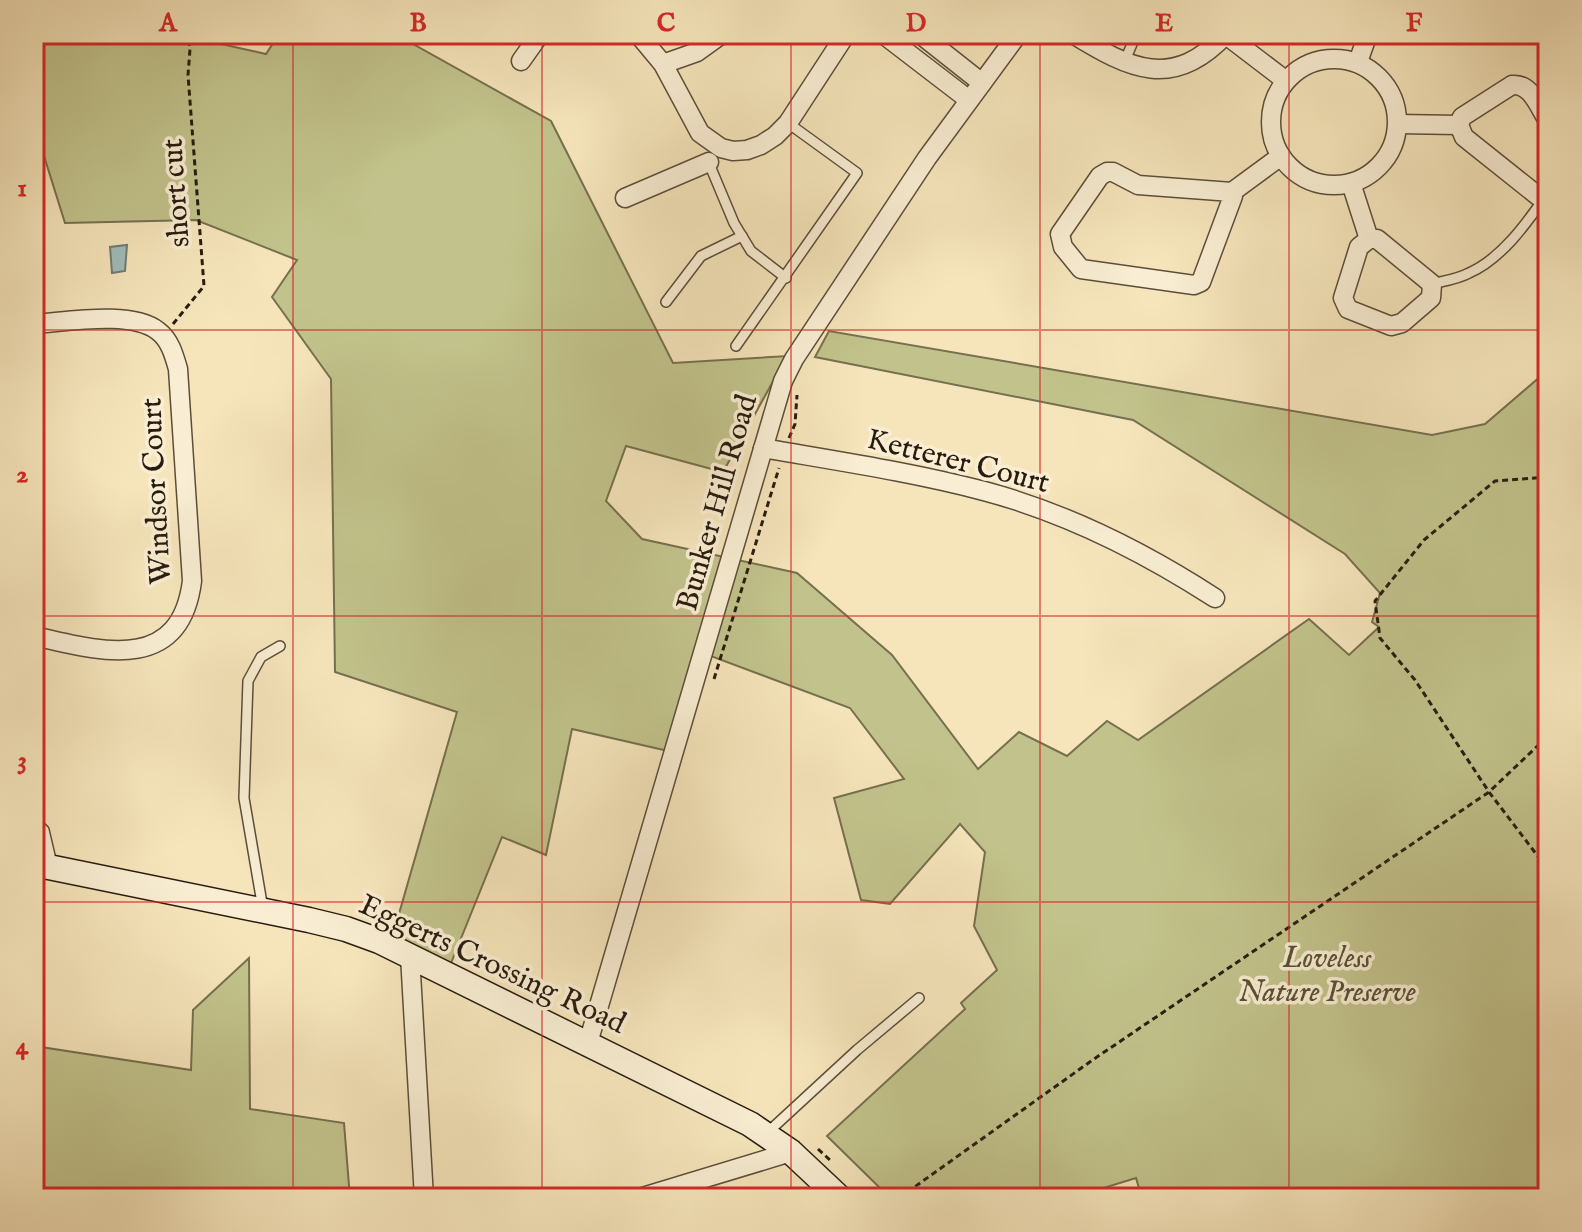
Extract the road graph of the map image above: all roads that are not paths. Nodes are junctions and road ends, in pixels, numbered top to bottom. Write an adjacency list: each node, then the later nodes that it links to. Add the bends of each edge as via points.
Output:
1 (540, 34): 12 (street)
2 (638, 34): 15 (street)
3 (722, 34): 15 (street, via 697,52)
4 (846, 34): 20 (street)
5 (883, 34): 18 (street)
6 (920, 34): 17 (street)
7 (1018, 34): 17 (street, Bunker Hill Road)
8 (1073, 34): 14 (street)
9 (1132, 34): 14 (lane)
10 (1226, 34): 14 (street, via 1204,54 1179,66 1160,69); 16 (street)
11 (1368, 34): 13 (street)
12 (521, 61)
13 (1358, 62): 16 (street, via 1325,59); 21 (street, via 1389,89)
14 (1124, 63)
15 (663, 64): 23 (street, via 687,113)
16 (1285, 80): 24 (street, via 1271,112)
17 (982, 83): 18 (street, Bunker Hill Road)
18 (969, 100): 37 (street, Bunker Hill Road, via 794,359)
19 (1548, 121): 22 (street, via 1520,84 1462,117)
20 (788, 123): 23 (street, via 747,150); 32 (lane, via 857,173)
21 (1398, 124): 22 (street); 26 (street, via 1381,165)
22 (1459, 125): 28 (street, via 1464,137 1538,196)
23 (710, 142): 25 (lane)
24 (1281, 156): 26 (street, via 1306,179); 27 (street)
25 (709, 162): 29 (street); 30 (lane)
26 (1351, 183): 31 (street)
27 (1232, 192): 27 (street, via 1138,185 1107,172 1060,241 1087,271 1194,285 1205,277)
28 (1547, 196): 33 (lane, via 1496,256 1470,273)
29 (625, 198)
30 (742, 236): 32 (lane, via 751,251); 34 (lane, via 701,256)
31 (1369, 239): 33 (street, via 1377,239); 33 (street, via 1359,247 1343,298 1348,309 1398,325 1431,298)
32 (786, 278): 36 (lane)
33 (1432, 284)
34 (666, 302)
35 (34, 324): 39 (street, Windsor Court, via 139,321 163,336 173,352 192,581 190,600 174,627 150,646 100,651)
36 (736, 346)
37 (763, 448): 38 (street, Ketterer Court, via 986,491 1052,513 1152,559); 46 (street, Bunker Hill Road)
38 (1215, 598)
39 (34, 636)
40 (280, 646): 43 (lane, via 261,657 248,681 244,798)
41 (34, 821): 42 (lane, via 44,830)
42 (43, 866): 43 (street, Eggerts Crossing Road)
43 (264, 912): 44 (street, Eggerts Crossing Road, via 346,929)
44 (410, 956): 46 (street, Eggerts Crossing Road); 49 (street)
45 (919, 998): 47 (lane)
46 (588, 1043): 47 (street, Eggerts Crossing Road)
47 (765, 1135): 48 (street, Eggerts Crossing Road)
48 (791, 1152): 50 (street); 51 (street, Eggerts Crossing Road)
49 (424, 1198)
50 (639, 1198)
51 (840, 1198)

